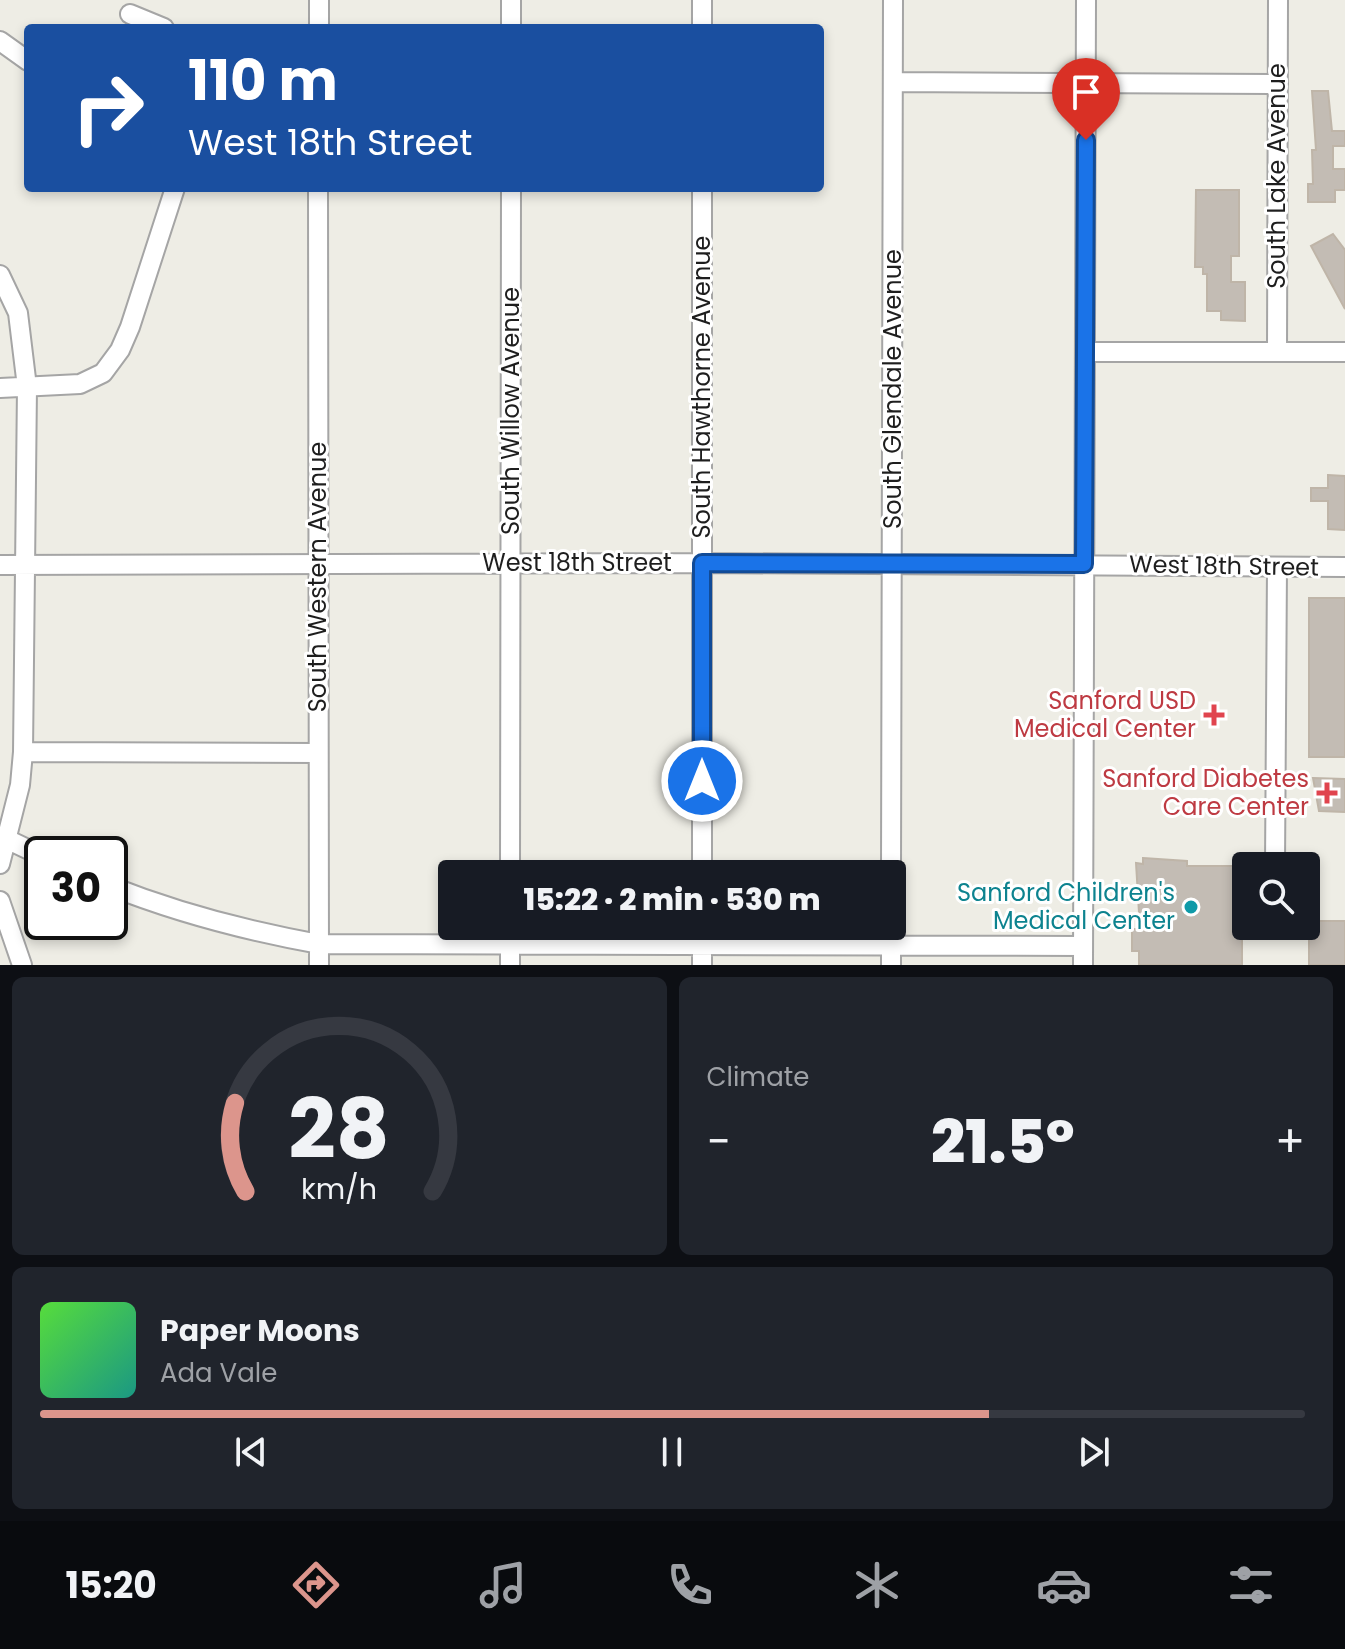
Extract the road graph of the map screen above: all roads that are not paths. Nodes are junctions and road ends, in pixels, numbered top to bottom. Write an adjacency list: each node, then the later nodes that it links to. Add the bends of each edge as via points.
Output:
1 (319, 0): 9 (street)
2 (511, 0): 10 (street)
3 (702, 0): 11 (street)
4 (893, 0): 14 (street, South Glendale Avenue)
5 (1086, 0): 15 (street)
6 (1278, 0): 16 (street, South Lake Avenue)
7 (130, 14): 8 (street)
8 (154, 24)
9 (319, 24)
10 (511, 24)
11 (702, 24)
12 (0, 41): 13 (street)
13 (24, 58)
14 (893, 82): 15 (street); 30 (street, South Glendale Avenue)
15 (1086, 84): 16 (street); 22 (street)
16 (1278, 84): 23 (street, South Lake Avenue)
17 (174, 192): 25 (street, via 130,327 103,373 80,384)
18 (318, 192): 27 (street, South Western Avenue)
19 (511, 192): 28 (street, South Willow Avenue)
20 (702, 192): 29 (street, South Hawthorne Avenue)
21 (0, 275): 25 (street, via 18,313)
22 (1085, 352): 23 (street); 32 (street)
23 (1277, 352): 24 (street)
24 (1345, 352)
25 (27, 387): 26 (street); 31 (street)
26 (0, 388)
27 (318, 563): 28 (street, West 18th Street); 31 (street, West 18th Street); 37 (street, South Western Avenue)
28 (511, 563): 29 (street, West 18th Street); 41 (street, South Willow Avenue)
29 (702, 563): 30 (street, West 18th Street); 42 (street, South Hawthorne Avenue)
30 (893, 563): 32 (street, West 18th Street); 43 (street, South Glendale Avenue)
31 (26, 564): 33 (street, West 18th Street); 36 (street)
32 (1084, 564): 34 (street, West 18th Street); 54 (street)
33 (0, 565)
34 (1277, 567): 35 (street, West 18th Street); 40 (street)
35 (1345, 567)
36 (23, 752): 37 (street); 38 (street, via 20,785)
37 (318, 753): 51 (street, South Western Avenue)
38 (3, 837): 39 (street); 44 (street)
39 (24, 847)
40 (1275, 852)
41 (510, 860)
42 (702, 860)
43 (891, 860)
44 (0, 864)
45 (128, 893): 51 (street, via 257,933)
46 (0, 901): 55 (street)
47 (438, 939): 51 (street)
48 (510, 940): 57 (street)
49 (548, 940): 53 (street)
50 (891, 940): 52 (street)
51 (319, 944): 56 (street, South Western Avenue)
52 (891, 945): 53 (street); 54 (street); 58 (street)
53 (702, 956)
54 (1083, 956)
55 (22, 965)
56 (319, 965)
57 (510, 965)
58 (891, 965)

